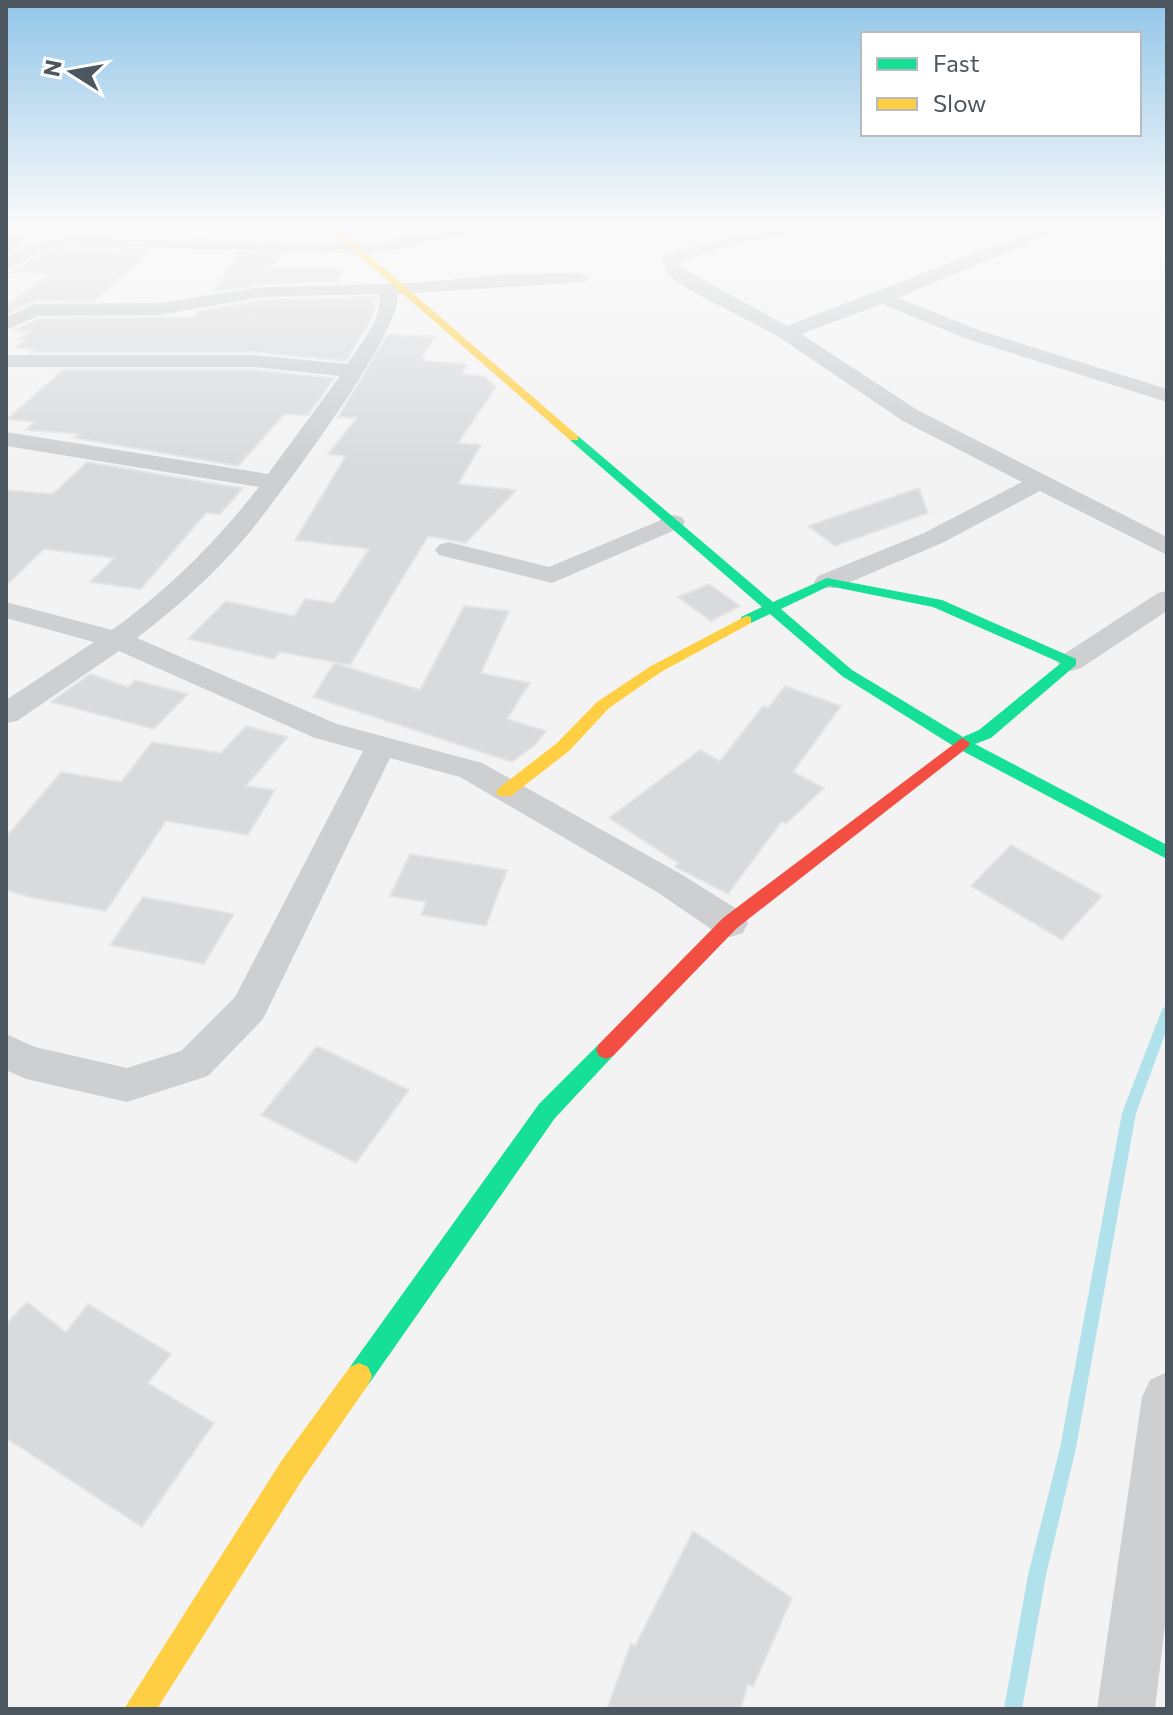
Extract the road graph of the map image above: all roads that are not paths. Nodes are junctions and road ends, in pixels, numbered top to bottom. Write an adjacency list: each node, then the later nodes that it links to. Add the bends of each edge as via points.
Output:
1 (25, 306): 9 (street)
2 (177, 306): 9 (street)
3 (389, 306): 13 (street)
4 (423, 306): 18 (main road)
5 (424, 306): 22 (main road)
6 (734, 306): 11 (street)
7 (860, 306): 11 (street)
8 (902, 306): 14 (street, via 974,335)
9 (52, 309): 10 (street, via 35,310)
10 (6, 324)
11 (786, 333): 17 (street, via 911,416)
12 (6, 361): 13 (street, via 253,361)
13 (352, 371): 16 (street)
14 (1167, 396)
15 (6, 439): 16 (street)
16 (274, 482): 26 (street, via 235,534 169,601)
17 (1040, 482): 19 (street); 21 (street, via 933,538)
18 (673, 522): 20 (street, via 552,575); 22 (main road)
19 (1167, 547)
20 (448, 550)
21 (827, 582): 22 (main road); 27 (main road, via 937,603)
22 (776, 592): 25 (main road); 31 (main road, via 847,673); 33 (main road, via 603,705 563,747)
23 (1167, 599): 27 (street)
24 (6, 610): 26 (street)
25 (810, 615)
26 (117, 640): 28 (street); 32 (street, via 326,731)
27 (1071, 662): 30 (main road)
28 (6, 714)
29 (959, 718): 30 (main road)
30 (992, 738): 31 (main road)
31 (961, 743): 34 (main road); 35 (main road)
32 (381, 746): 33 (street, via 471,770); 36 (street, via 249,1008 194,1064 127,1085 26,1062)
33 (505, 792): 35 (street)
34 (1167, 853)
35 (730, 923): 38 (main road, via 547,1111 292,1470)
36 (6, 1050)
37 (1167, 1397): 39 (street)
38 (139, 1709)
39 (1126, 1709)

